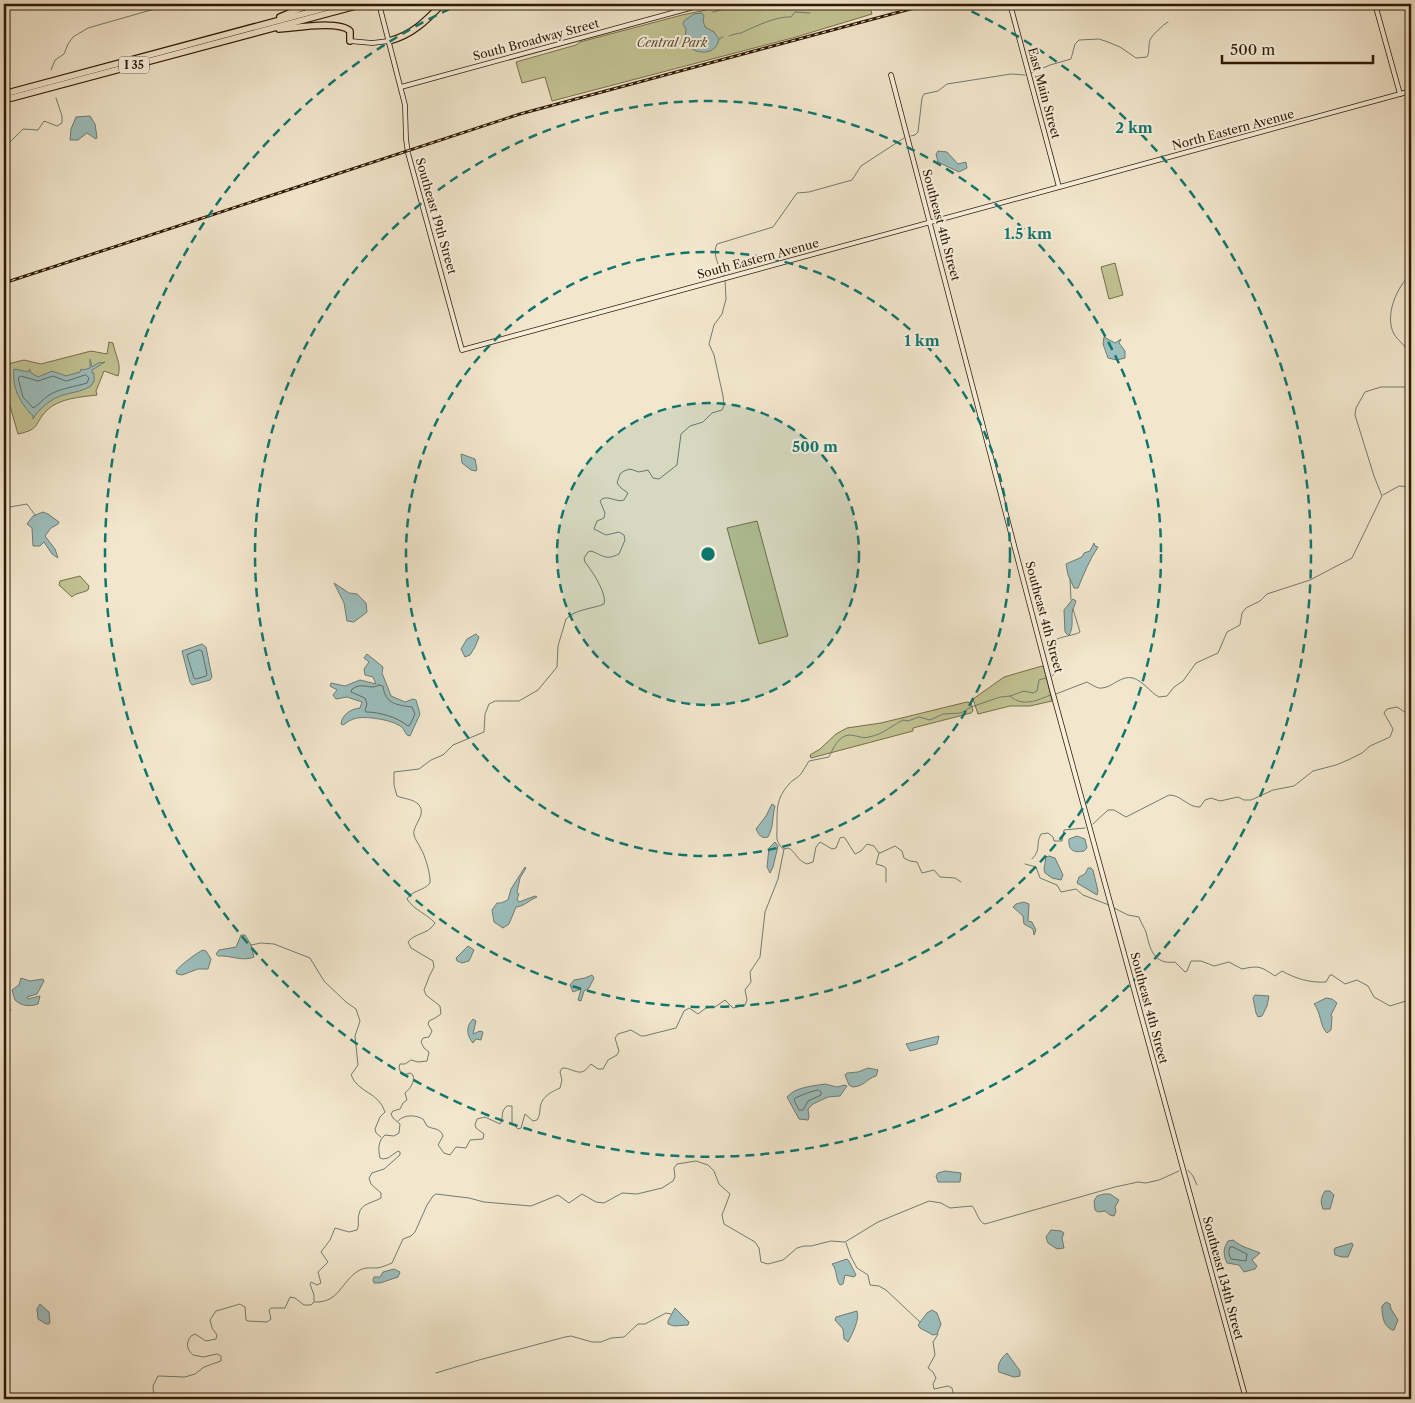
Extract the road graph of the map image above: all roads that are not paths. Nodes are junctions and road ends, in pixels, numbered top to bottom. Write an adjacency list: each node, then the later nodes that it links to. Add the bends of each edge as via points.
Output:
1 (311, 4): 9 (highway)
2 (340, 4): 9 (highway, I 35)
3 (363, 4): 9 (highway, I 35)
4 (379, 4): 11 (main road, Southeast 19th Street)
5 (442, 4): 11 (highway, via 416,29)
6 (705, 4): 13 (main road, South Broadway Street)
7 (1010, 4): 18 (main road, East Main Street)
8 (1375, 4): 16 (main road)
9 (263, 28): 10 (highway, via 342,27 350,31); 15 (highway, I 35); 17 (highway, I 35)
10 (350, 41): 11 (main road, via 372,44)
11 (389, 41): 13 (main road, Southeast 19th Street)
12 (891, 76): 19 (main road, Southeast 4th Street)
13 (401, 87): 20 (main road, Southeast 19th Street, via 406,109 408,152)
14 (1411, 91): 16 (main road, North Eastern Avenue)
15 (4, 94)
16 (1400, 94): 18 (main road, North Eastern Avenue)
17 (4, 100)
18 (1059, 187): 19 (main road, South Eastern Avenue)
19 (930, 222): 20 (main road, South Eastern Avenue); 21 (main road, Southeast 4th Street, via 1052,690)
20 (462, 350)
21 (1181, 1163): 22 (main road, Southeast 134th Street)
22 (1246, 1399)

